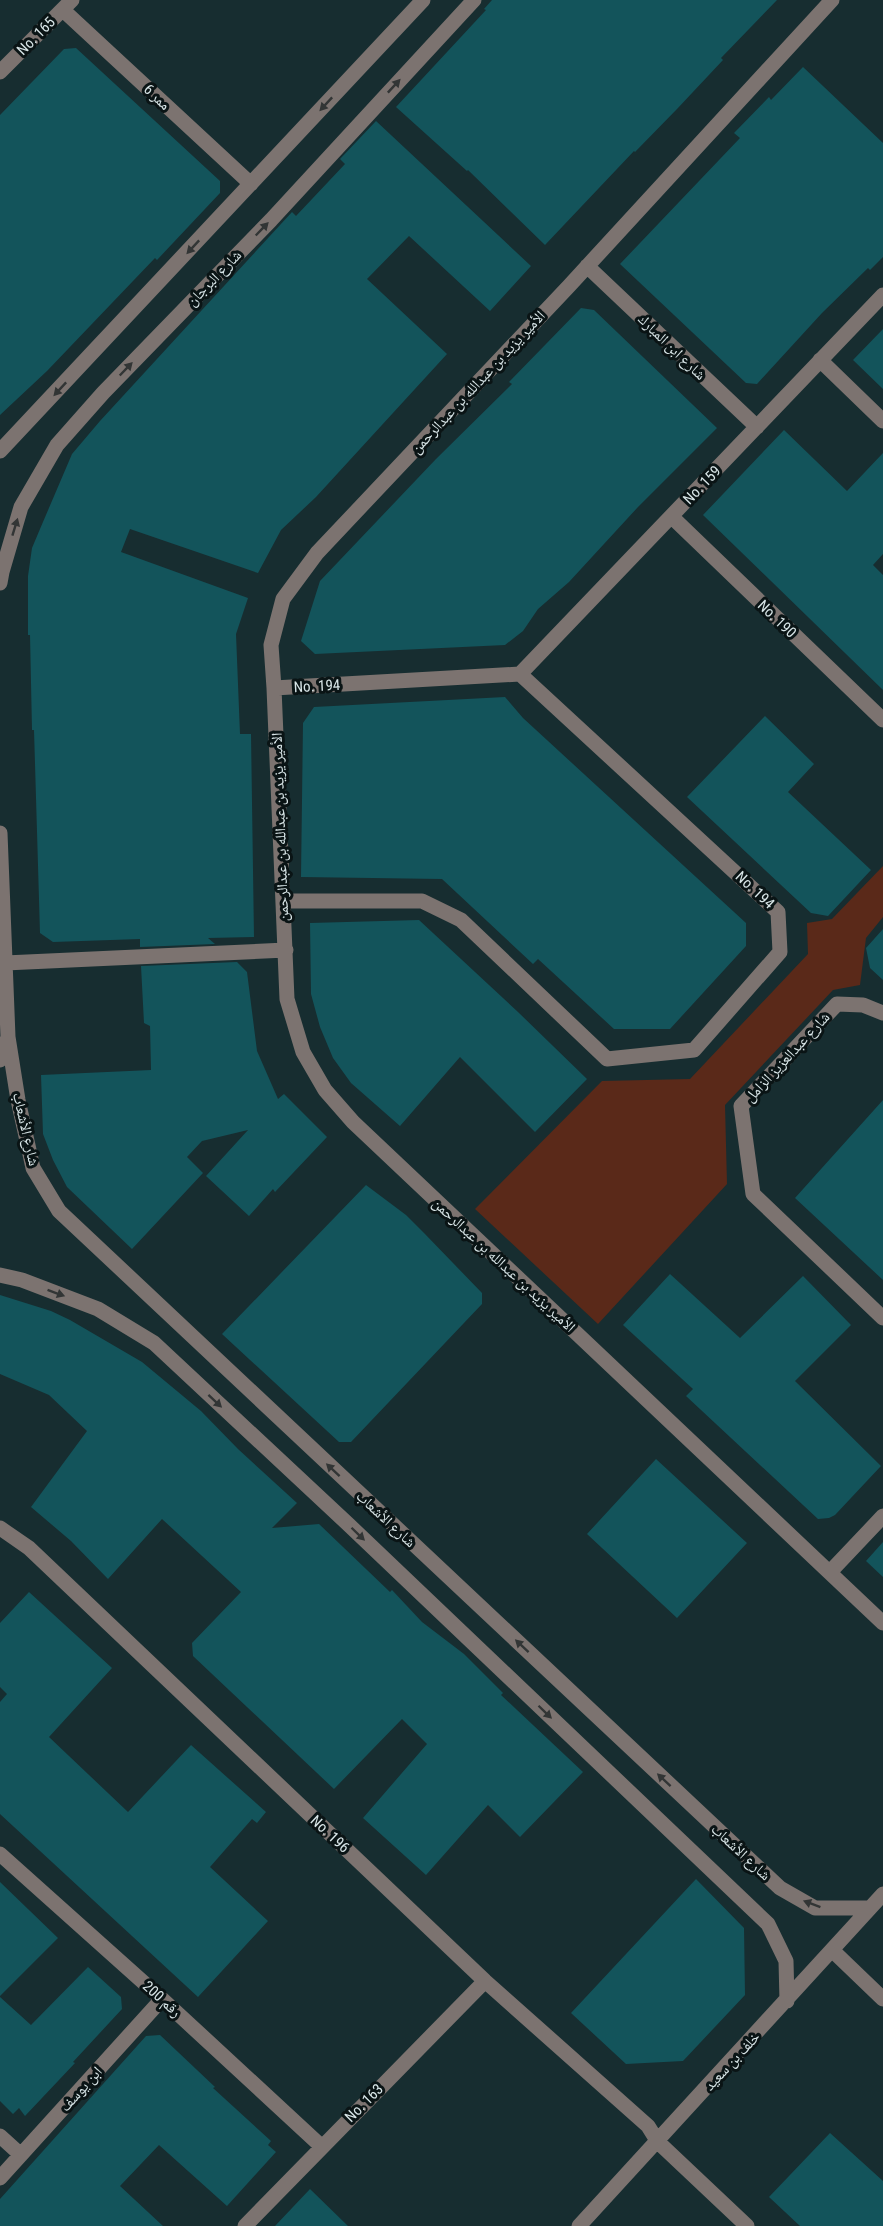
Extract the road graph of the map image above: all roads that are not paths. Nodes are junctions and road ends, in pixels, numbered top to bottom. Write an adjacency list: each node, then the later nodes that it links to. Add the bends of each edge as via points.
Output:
1 (423, 0): 6 (street, one-way to 6)
2 (474, 0): 14 (street, شارع البرجان, one-way to 2, via 21,507 57,445)
3 (832, 0): 7 (street, الأمير يزيد بن عبدالله بن عبدالرحمن)
4 (67, 5): 5 (street, No. 165); 6 (street, ممر 6)
5 (0, 72)
6 (251, 184): 12 (street, one-way to 12)
7 (587, 266): 11 (street, شارع ابن المبارك); 16 (street, الأمير يزيد بن عبدالله بن عبدالرحمن, via 317,553 283,599 270,645)
8 (883, 295): 9 (street, No. 159)
9 (820, 360): 10 (street); 11 (street, No. 159)
10 (883, 421)
11 (757, 428): 13 (street, No. 159)
12 (0, 451)
13 (672, 517): 15 (street, No. 159); 17 (street, No. 190)
14 (0, 583)
15 (520, 674): 16 (street, No. 194); 19 (street, No. 194, via 778,912 780,952 694,1050 607,1059 460,920 423,901)
16 (274, 688): 19 (street, الأمير يزيد بن عبدالله بن عبدالرحمن)
17 (883, 720)
18 (0, 833): 21 (street)
19 (284, 901): 20 (street, الأمير يزيد بن عبدالله بن عبدالرحمن)
20 (286, 950): 21 (street); 29 (street, الأمير يزيد بن عبدالله بن عبدالرحمن, via 287,999 303,1052 325,1090 352,1122)
21 (5, 963): 23 (street)
22 (883, 1013): 26 (street, شارع عبدالعزيز الزامل, via 863,1005 837,1004 741,1106 753,1194)
23 (8, 1037): 24 (street); 33 (street, شارع الأشعاب, one-way to 23, via 815,1908 780,1888 59,1211 33,1168)
24 (0, 1060)
25 (0, 1275): 38 (street, شارع الأشعاب, one-way to 38, via 98,1309 154,1343 768,1924 786,1960)
26 (883, 1318)
27 (883, 1516): 29 (street)
28 (0, 1528): 35 (street, No. 196, via 29,1548)
29 (830, 1572): 30 (street, الأمير يزيد بن عبدالله بن عبدالرحمن)
30 (883, 1623)
31 (0, 1854): 36 (street, رقم 200)
32 (883, 1894): 33 (street, خلف بن سعيد)
33 (869, 1908): 34 (street, خلف بن سعيد)
34 (832, 1950): 37 (street); 38 (street, خلف بن سعيد)
35 (485, 1980): 40 (street, No. 196, via 648,2126); 41 (street, No. 163)
36 (162, 1999): 41 (street, رقم 200); 42 (street, ابن يوسف)
37 (883, 1999)
38 (787, 2001): 40 (street, خلف بن سعيد)
39 (0, 2136): 42 (street)
40 (657, 2142): 45 (street, خلف بن سعيد); 46 (street, No. 196)
41 (321, 2146): 44 (street, No. 163)
42 (21, 2155): 43 (street, ابن يوسف)
43 (0, 2178)
44 (245, 2226)
45 (579, 2226)
46 (747, 2226)

